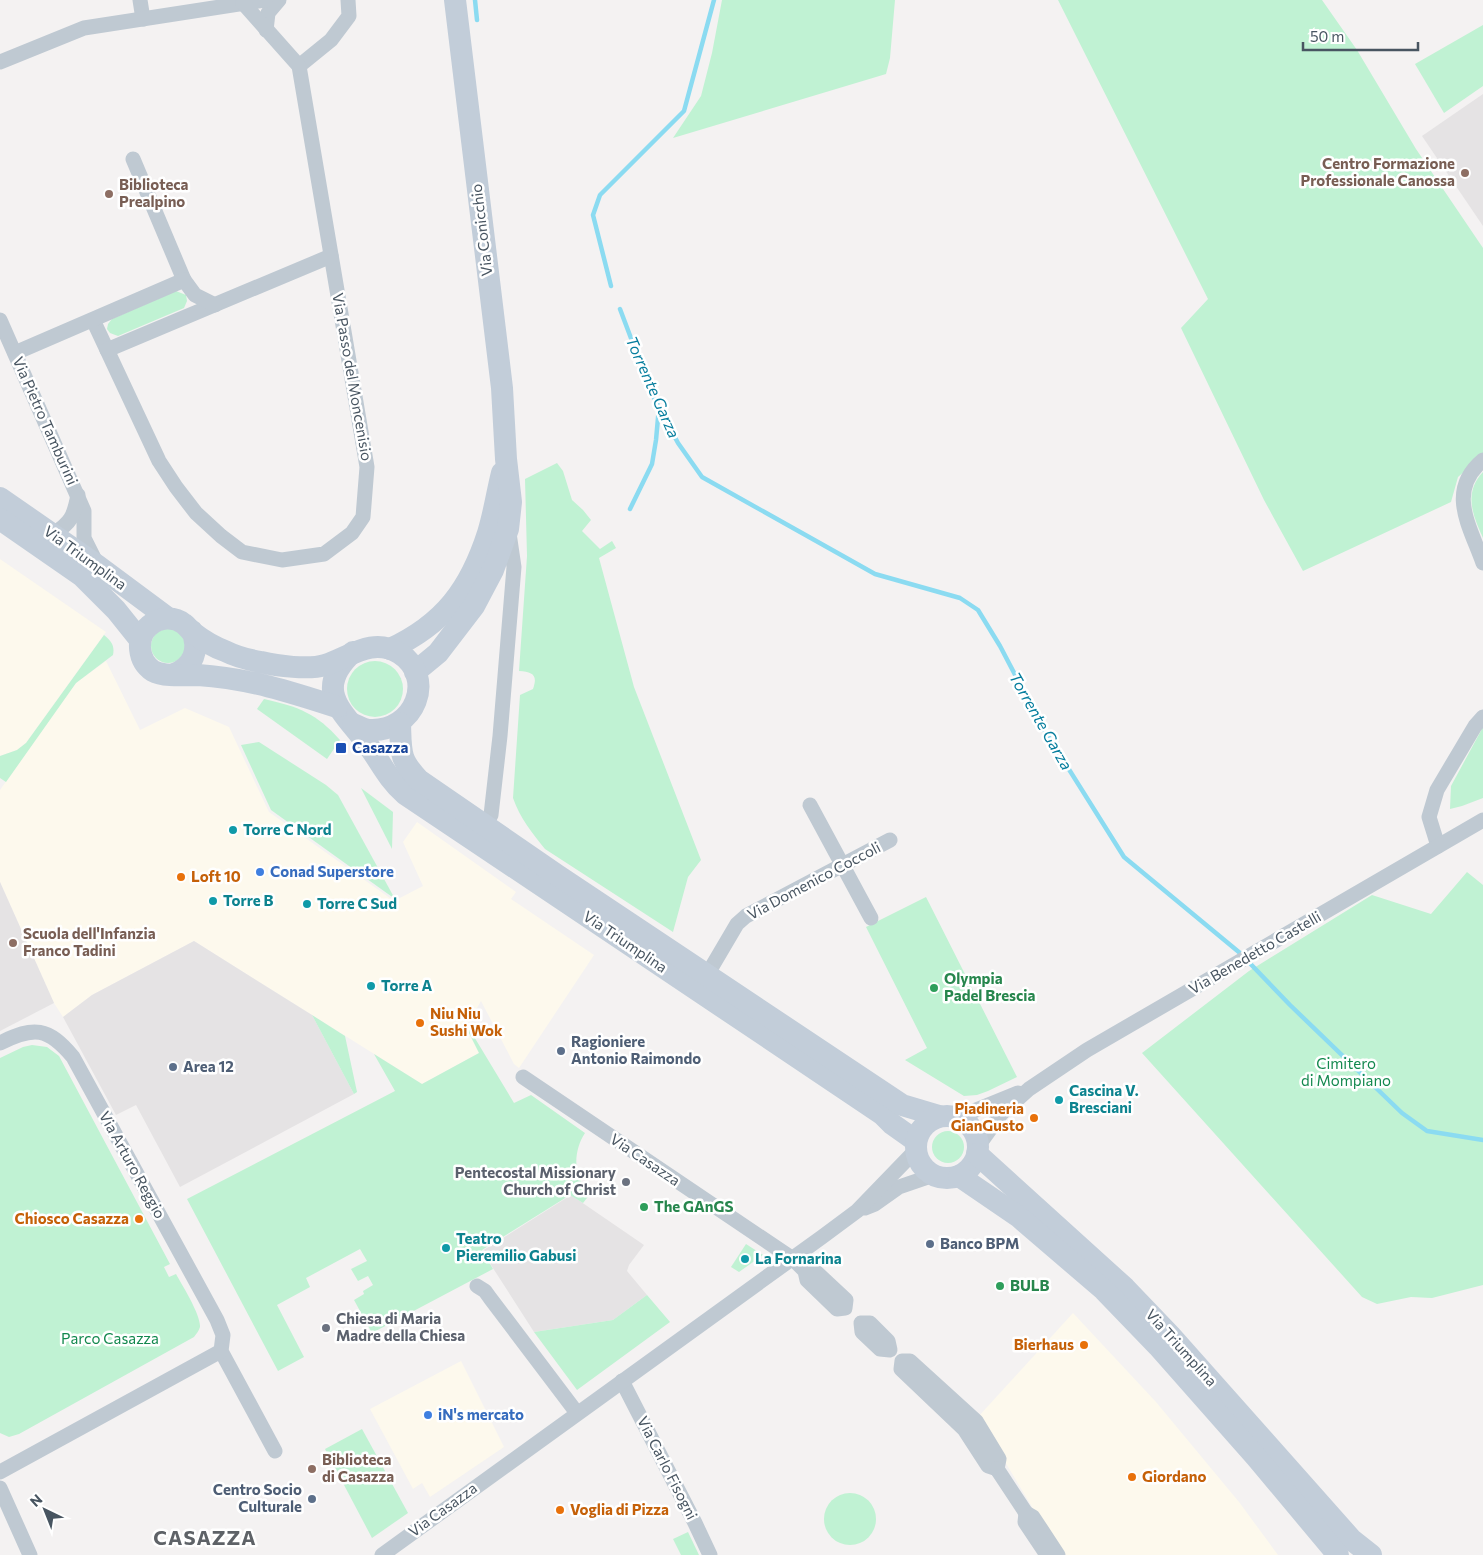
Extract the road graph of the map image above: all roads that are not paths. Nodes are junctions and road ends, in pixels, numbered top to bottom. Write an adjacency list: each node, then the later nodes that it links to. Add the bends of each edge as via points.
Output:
1 (140, 0): 7 (street)
2 (265, 0): 6 (street)
3 (279, 0): 8 (street, via 268,13)
4 (348, 0): 10 (street, via 349,16 331,40)
5 (455, 0): 19 (main road, Via Conicchio, via 502,388)
6 (243, 3): 7 (street); 8 (street)
7 (143, 19): 9 (street, via 84,28)
8 (266, 30): 10 (street)
9 (0, 62)
10 (299, 66): 12 (street, Via Passo del Moncenisio)
11 (133, 159): 13 (street)
12 (331, 256): 14 (street); 17 (street, Via Passo del Moncenisio, via 367,467 363,517 352,534 324,554 282,560 242,552 202,519 159,462)
13 (184, 280): 14 (street, via 196,295); 16 (street)
14 (215, 306): 17 (street)
15 (0, 320): 18 (street, Via Pietro Tamburini)
16 (93, 320): 17 (street, Via Passo del Moncenisio); 18 (street)
17 (107, 350)
18 (15, 353): 21 (street, Via Pietro Tamburini)
19 (506, 459): 24 (main road, Via Conicchio, via 511,502); 31 (main road, Via Conicchio, via 489,531 459,597 422,632)
20 (1483, 460): 26 (street, via 1470,473 1463,492 1465,512)
21 (78, 495): 25 (street, Via Pietro Tamburini, via 75,513 66,526); 27 (street, Via Pietro Tamburini, via 84,512 84,538)
22 (0, 498): 25 (main road, Via Triumplina)
23 (0, 519): 30 (main road, Via Triumplina, via 82,576)
24 (508, 529): 33 (main road, Via Conicchio, via 493,570 474,606 438,654); 41 (street, via 514,567 506,674 491,815)
25 (53, 534): 27 (main road, Via Triumplina)
26 (1483, 563)
27 (98, 566): 28 (main road, Via Triumplina)
28 (168, 618): 29 (main road, Via Triumplina, via 185,624); 30 (main road, via 150,624)
29 (192, 631): 32 (main road, Via Triumplina, via 225,651 286,667 323,666); 34 (main road, via 196,649 194,657 182,671)
30 (140, 640): 34 (main road, Via Triumplina, via 142,659 148,666 164,675)
31 (390, 648): 32 (main road, Via Triumplina, via 371,646); 33 (main road, via 409,662)
32 (353, 652): 35 (main road, via 335,677 333,692)
33 (415, 672): 37 (main road, via 418,683 416,700 408,716)
34 (174, 674): 35 (main road, Via Triumplina, via 259,683)
35 (338, 707): 38 (main road, Via Triumplina)
36 (1483, 717): 43 (street, via 1437,790 1429,817)
37 (400, 723): 38 (main road, via 385,730 368,730); 41 (main road, Via Triumplina, via 406,767 419,780)
38 (352, 724): 51 (main road, Via Triumplina, via 387,776 405,794 882,1114)
39 (810, 805): 44 (street)
40 (1483, 820): 43 (street, Via Benedetto Castelli)
41 (485, 826): 46 (main road, Via Triumplina)
42 (890, 840): 44 (street, Via Domenico Coccoli)
43 (1438, 846): 49 (street, Via Benedetto Castelli, via 1087,1050)
44 (842, 865): 45 (street); 46 (street, Via Domenico Coccoli, via 746,916 737,924)
45 (871, 918)
46 (707, 975): 50 (main road, Via Triumplina, via 902,1105)
47 (0, 1043): 58 (street, Via Arturo Reggio, via 34,1031 49,1034 73,1057 217,1320 223,1335)
48 (523, 1077): 56 (street, Via Casazza)
49 (1029, 1089): 50 (street, Via Benedetto Castelli); 52 (street, Via Benedetto Castelli, via 1002,1114)
50 (949, 1117): 51 (main road, via 924,1125); 52 (main road, Via Triumplina, via 966,1122 973,1128)
51 (916, 1146): 53 (main road, Via Triumplina, via 922,1166); 55 (street, Via Casazza)
52 (978, 1150): 54 (main road, via 970,1167); 71 (main road, Via Triumplina, via 1116,1279 1352,1540)
53 (934, 1175): 54 (main road); 55 (street, Via Casazza, via 900,1187 875,1204)
54 (958, 1176): 70 (main road, Via Triumplina, via 1019,1217 1104,1290 1158,1346)
55 (856, 1211): 56 (street, Via Casazza)
56 (793, 1258): 59 (street, Via Casazza); 64 (street, via 806,1270 807,1280 837,1309 845,1308 861,1323 862,1332 880,1349 890,1350 902,1361 902,1369 964,1429 988,1466 997,1469)
57 (476, 1286): 60 (street, via 484,1290)
58 (222, 1351): 61 (street, Via Arturo Reggio); 62 (street)
59 (622, 1381): 60 (street, Via Casazza); 67 (street, Via Carlo Fisogni)
60 (577, 1413): 66 (street, Via Casazza)
61 (275, 1450)
62 (0, 1472)
63 (0, 1488): 65 (street)
64 (1026, 1513): 68 (street, via 1025,1522); 69 (street, via 1033,1517)
65 (30, 1555)
66 (382, 1555)
67 (710, 1555)
68 (1047, 1555)
69 (1058, 1555)
70 (1338, 1555)
71 (1371, 1555)

